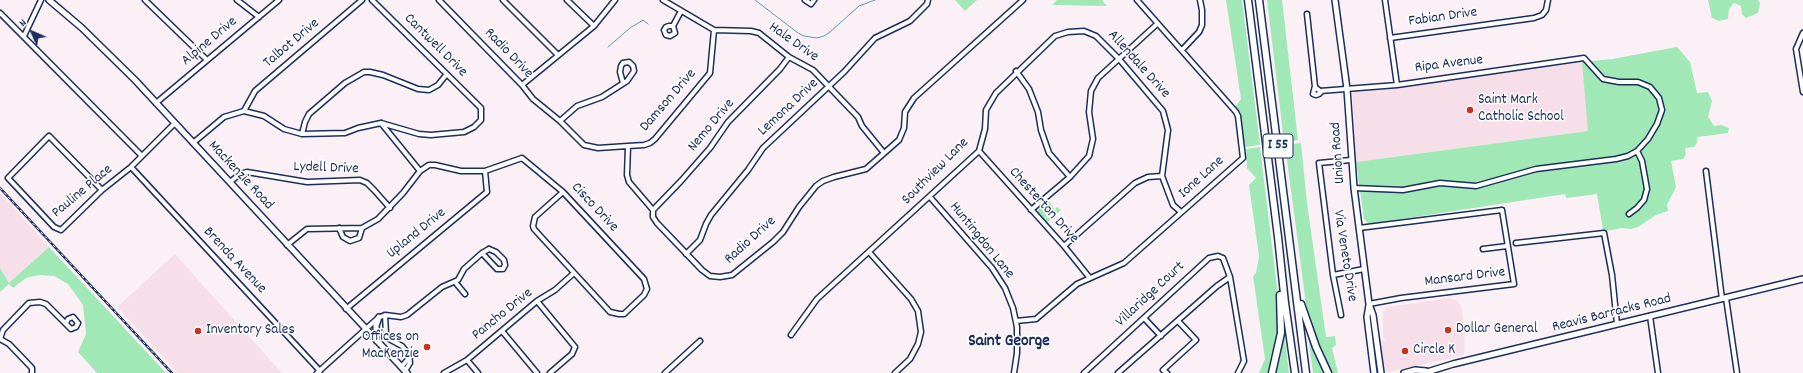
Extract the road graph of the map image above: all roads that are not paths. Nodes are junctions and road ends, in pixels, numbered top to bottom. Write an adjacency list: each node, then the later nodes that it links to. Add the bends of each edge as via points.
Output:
1 (41, 0): 34 (street)
2 (49, 0): 49 (main road, Mackenzie Road, via 82,28)
3 (145, 0): 40 (street)
4 (237, 0): 27 (street)
5 (279, 0): 27 (street, Alpine Drive)
6 (362, 0): 50 (street, Talbot Drive, via 255,91)
7 (372, 0): 42 (street, Cantwell Drive)
8 (439, 0): 43 (street, Radio Drive)
9 (503, 0): 37 (street)
10 (567, 0): 29 (street)
11 (615, 0): 29 (street)
12 (663, 0): 24 (street, Hale Drive)
13 (805, 0): 14 (street, via 811,4)
14 (814, 0)
15 (928, 0): 46 (street, Lemona Drive, via 910,21 875,38)
16 (1023, 0): 59 (street, Radio Drive, via 914,98 905,112 904,128 899,140)
17 (1137, 0): 28 (street, Ione Lane)
18 (1200, 0): 36 (street, via 1202,25 1199,32)
19 (1248, 0): 96 (highway, I 55)
20 (1259, 0): 97 (highway, I 55)
21 (1335, 0): 47 (main road, Union Road)
22 (1385, 0): 35 (street)
23 (1548, 0): 35 (street, Fabian Drive, via 1548,7 1544,13 1534,18)
24 (681, 11): 30 (street); 31 (street, Hale Drive)
25 (0, 13): 34 (street)
26 (1306, 14): 47 (street, Ripa Avenue, via 1316,88 1313,94)
27 (259, 17): 40 (street, Alpine Drive)
28 (1157, 24): 36 (street, Ione Lane); 39 (street)
29 (594, 26): 37 (street)
30 (673, 26)
31 (714, 30): 38 (street, Hale Drive, via 759,33); 56 (street, Damson Drive, via 710,73 655,139 644,145)
32 (1084, 31): 39 (street, Allendale Drive, via 1096,36); 41 (street, Southview Lane, via 1055,36)
33 (1803, 33): 48 (street, via 1796,49)
34 (24, 36): 60 (street)
35 (1390, 38): 45 (street)
36 (1182, 50): 76 (street, Ione Lane, via 1236,112 1244,154 1243,158)
37 (558, 55): 43 (street)
38 (789, 57): 46 (street, Hale Drive, via 813,70); 74 (street, Nemo Drive, via 728,122 710,148)
39 (1119, 59): 66 (street, Allendale Drive, via 1163,111 1168,130); 67 (street, via 1098,78 1091,91 1089,112 1093,139 1090,156)
40 (207, 60): 49 (street, Alpine Drive)
41 (1016, 72): 57 (street, Southview Lane, via 996,92 986,110 985,129); 67 (street, via 1029,88 1038,112 1045,145)
42 (446, 75): 53 (street, Cantwell Drive, via 481,108 481,120 474,127 464,132 439,135 419,134); 54 (street, via 438,85 429,90 364,72 345,83 309,114)
43 (522, 84): 51 (street, Radio Drive, via 533,99)
44 (623, 84): 51 (street, via 620,72 621,66 629,62 634,71 627,81 602,97 577,106)
45 (1398, 85): 47 (street, Ripa Avenue); 58 (street, Ripa Avenue, via 1584,58 1603,79 1638,82 1650,87 1659,98 1662,110 1657,124)
46 (829, 86): 59 (street, Hale Drive, via 858,117 862,126); 88 (street, Lemona Drive, via 763,148 711,215 700,240)
47 (1347, 89): 61 (main road, Union Road)
48 (1803, 92)
49 (156, 103): 52 (main road, Mackenzie Road)
50 (244, 111): 54 (street, via 264,116 284,130); 55 (street, via 224,117)
51 (560, 121): 56 (street, Radio Drive, via 584,145 598,148)
52 (175, 123): 55 (main road, Mackenzie Road); 60 (street, Pauline Place)
53 (381, 123): 54 (street, via 345,134); 63 (street)
54 (302, 134)
55 (193, 143): 68 (main road, Mackenzie Road)
56 (628, 146): 74 (street, Radio Drive, via 627,175)
57 (979, 151): 72 (street, Southview Lane); 75 (street, Chesterton Drive)
58 (1637, 151): 69 (street, via 1616,159 1536,170 1476,186 1440,183 1403,190); 77 (street, via 1642,161 1647,189 1644,200)
59 (884, 153): 88 (street, Radio Drive, via 866,169 834,177 816,186 783,232 732,275 710,276)
60 (142, 156): 62 (street, Pauline Place)
61 (1351, 160): 69 (main road, Union Road); 91 (street, Via Veneto Drive, via 1319,163)
62 (131, 167): 70 (street, Pauline Place); 121 (street, Brenda Avenue)
63 (420, 171): 64 (street, via 432,165 461,171); 73 (street)
64 (485, 171): 71 (street, Cisco Drive, via 522,158); 102 (street, Upland Drive, via 487,192)
65 (1706, 171): 99 (street)
66 (1162, 176): 76 (street, Allendale Drive, via 1173,205); 83 (street, via 1148,177 1135,184)
67 (1070, 177): 75 (street)
68 (230, 182): 73 (street, Lydell Drive, via 247,172 306,182 360,180 367,183); 82 (main road, Mackenzie Road)
69 (1354, 188): 80 (main road, Union Road)
70 (102, 190): 70 (street, Pauline Place, via 60,230 54,227 8,178 49,136)
71 (563, 192): 90 (street, via 535,217 533,226); 90 (street, Cisco Drive, via 644,279 647,289 644,296 624,314 619,314 610,312)
72 (930, 196): 86 (street, Southview Lane); 108 (street, Huntingdon Lane, via 995,273 1009,297)
73 (390, 208): 79 (street)
74 (653, 210): 88 (street, Radio Drive, via 653,217 657,223)
75 (1031, 210): 83 (street, Chesterton Drive)
76 (1181, 212): 92 (street, Ione Lane, via 1124,263)
77 (1629, 214)
78 (339, 228): 79 (street); 79 (street, via 343,237 350,242 359,238); 82 (street, via 307,229)
79 (362, 228)
80 (1359, 228): 84 (street, Mansard Drive, via 1502,210); 89 (main road, Union Road)
81 (1516, 243): 111 (street, via 1604,234 1612,275)
82 (287, 245): 102 (main road, Mackenzie Road)
83 (1064, 246): 92 (street, Chesterton Drive)
84 (1507, 246): 85 (street); 101 (street, Mansard Drive, via 1514,284)
85 (1483, 249)
86 (869, 252): 114 (street, Southview Lane, via 817,299); 129 (street, via 918,311 921,332 918,344 910,359)
87 (482, 253): 87 (street, via 489,249 494,251 504,260 505,267 497,269); 95 (street, via 464,269)
88 (686, 254)
89 (1364, 270): 91 (street); 101 (main road, Union Road)
90 (574, 273): 100 (street, Pancho Drive, via 555,290)
91 (1334, 275): 104 (street, Via Veneto Drive)
92 (1089, 277): 108 (street, Ione Lane, via 1071,288 1039,317)
93 (1230, 277): 107 (street, Villaridge Court, via 1223,258 1209,258); 109 (street); 134 (street, via 1244,361)
94 (1803, 279): 99 (main road, Reavis Barracks Road)
95 (455, 282): 98 (street); 103 (street, via 442,287 407,315)
96 (1282, 282): 135 (highway, via 1281,333); 136 (highway, I 55)
97 (1296, 292): 137 (highway, I 55); 138 (highway)
98 (465, 294)
99 (1724, 298): 105 (main road, Reavis Barracks Road); 143 (street)
100 (537, 301): 113 (street, Pancho Drive); 127 (street, via 575,347 572,354)
101 (1369, 304): 139 (main road, Union Road, via 1367,317); 140 (main road, Union Road, via 1373,315)
102 (346, 309): 112 (main road, Mackenzie Road)
103 (385, 315): 106 (street); 120 (street, via 386,334 389,339 410,356)
104 (1341, 315)
105 (1650, 316): 111 (main road, Reavis Barracks Road); 142 (street)
106 (379, 317): 112 (street); 117 (main road, via 376,326)
107 (1144, 318): 115 (street); 131 (street, Villaridge Court)
108 (1016, 321): 130 (street, Huntingdon Lane, via 1018,345)
109 (1178, 321): 115 (street); 133 (street, via 1196,340 1164,370)
110 (66, 323): 116 (street, via 46,304 29,304 3,330)
111 (1617, 324): 122 (main road, Reavis Barracks Road)
112 (365, 329): 117 (main road, Mackenzie Road); 121 (street)
113 (502, 331): 119 (street, Pancho Drive); 126 (street)
114 (791, 335)
115 (1161, 336): 132 (street)
116 (0, 339): 123 (street, via 32,368)
117 (377, 341): 120 (main road, Mackenzie Road)
118 (700, 341): 128 (street)
119 (467, 360): 124 (street, Pancho Drive); 125 (street)
120 (404, 370)
121 (319, 372)
122 (1425, 372): 141 (main road, Reavis Barracks Road, via 1415,370)
123 (32, 373)
124 (444, 373)
125 (478, 373)
126 (537, 373)
127 (550, 373)
128 (665, 373)
129 (895, 373)
130 (1014, 373)
131 (1084, 373)
132 (1118, 373)
133 (1167, 373)
134 (1238, 373)
135 (1272, 373)
136 (1295, 373)
137 (1306, 373)
138 (1328, 373)
139 (1374, 373)
140 (1381, 373)
141 (1404, 373)
142 (1658, 373)
143 (1737, 373)

